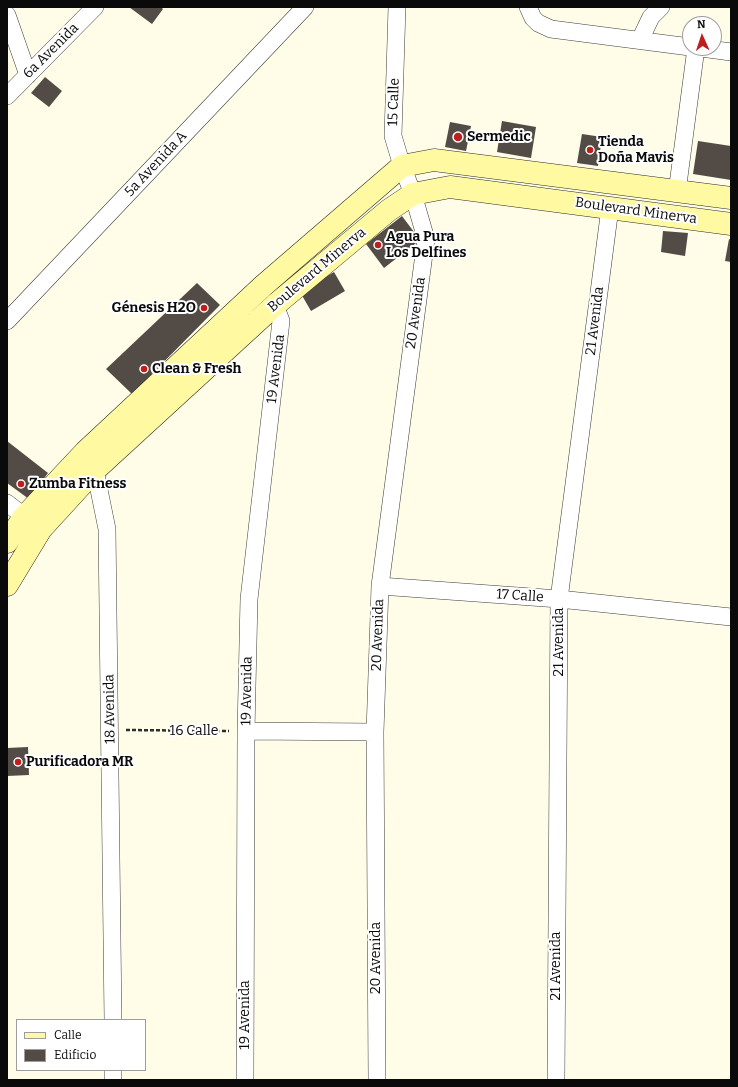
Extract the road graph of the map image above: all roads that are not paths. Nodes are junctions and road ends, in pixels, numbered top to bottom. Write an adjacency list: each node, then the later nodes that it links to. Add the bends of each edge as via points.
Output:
1 (95, 7): 10 (street, 6a Avenida)
2 (305, 7): 19 (street, 5a Avenida A)
3 (397, 7): 12 (street, 15 Calle, via 393,136)
4 (528, 7): 7 (street, via 538,23 551,29)
5 (662, 7): 7 (street, via 651,17)
6 (7, 15): 10 (street)
7 (640, 40): 8 (street)
8 (682, 46)
9 (695, 56): 13 (street)
10 (28, 75): 11 (street, 6a Avenida)
11 (7, 96)
12 (402, 166): 13 (street, Boulevard Minerva, via 434,160); 14 (street, 15 Calle); 21 (street, Boulevard Minerva, via 264,285 85,452)
13 (677, 192): 15 (street, Boulevard Minerva)
14 (413, 194): 16 (street, Boulevard Minerva, via 450,186); 18 (street, Boulevard Minerva, via 389,210); 25 (street, 20 Avenida, via 426,239)
15 (731, 198)
16 (610, 208): 17 (street, Boulevard Minerva); 26 (street, 21 Avenida)
17 (731, 224)
18 (275, 305): 20 (street, Boulevard Minerva); 28 (street, 19 Avenida, via 281,321 249,600)
19 (7, 321)
20 (95, 470): 22 (street, Boulevard Minerva); 30 (street, 18 Avenida, via 107,529)
21 (15, 510): 22 (street); 23 (street, Boulevard Minerva)
22 (41, 529): 24 (street, Boulevard Minerva)
23 (7, 542)
24 (7, 585)
25 (380, 586): 26 (street, 17 Calle); 29 (street, 20 Avenida)
26 (559, 599): 27 (street, 17 Calle); 33 (street, 21 Avenida)
27 (731, 617)
28 (246, 731): 29 (street); 31 (street, 19 Avenida)
29 (375, 732): 32 (street, 20 Avenida)
30 (113, 1019)
31 (245, 1080)
32 (377, 1080)
33 (556, 1080)

